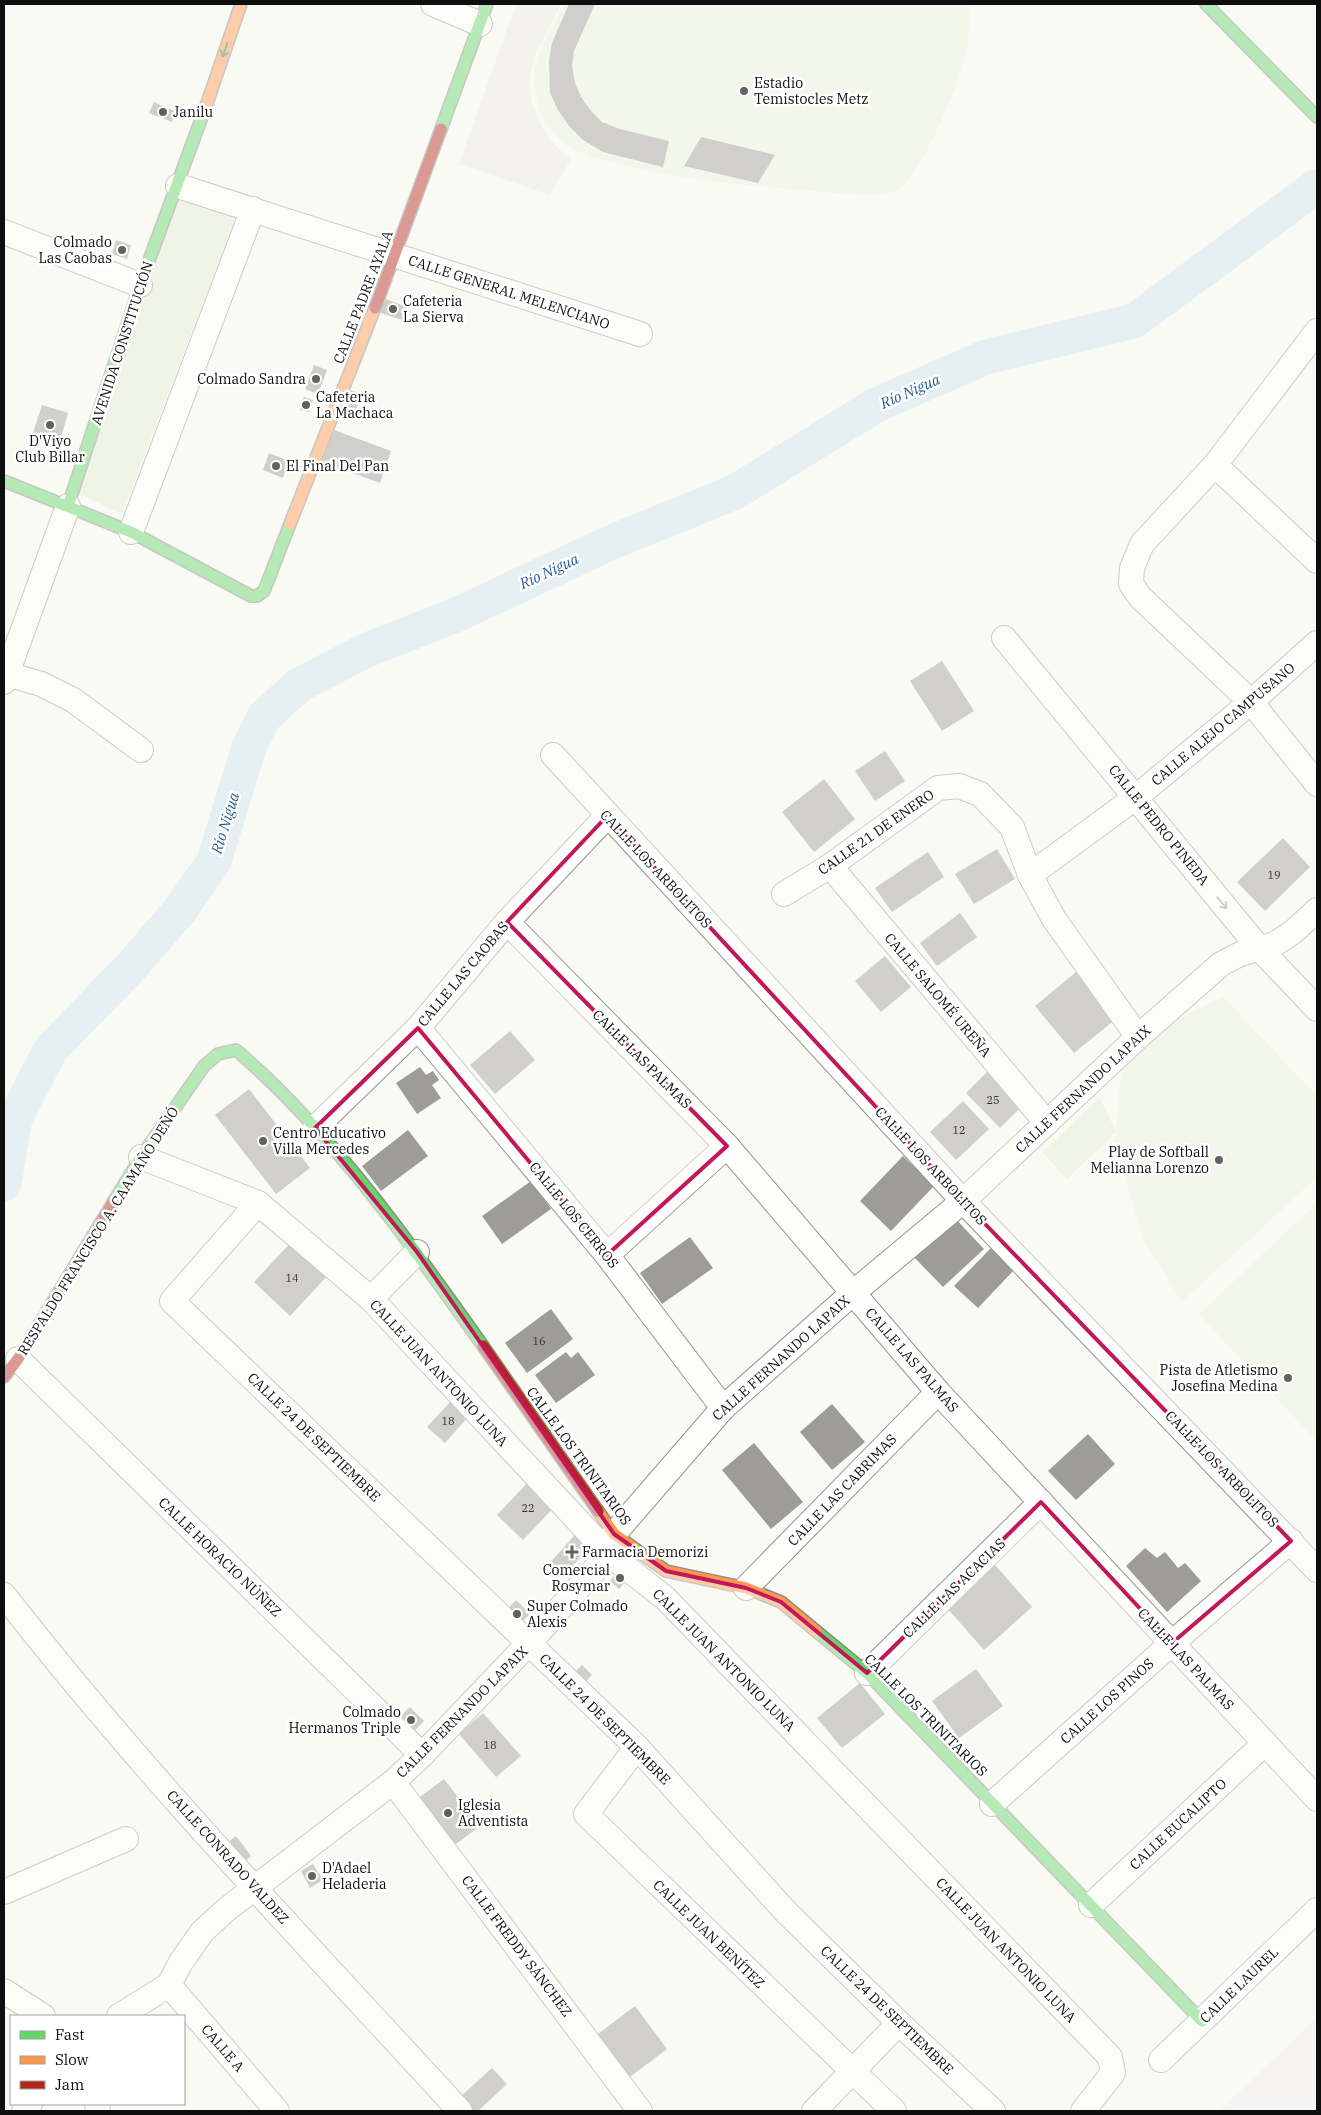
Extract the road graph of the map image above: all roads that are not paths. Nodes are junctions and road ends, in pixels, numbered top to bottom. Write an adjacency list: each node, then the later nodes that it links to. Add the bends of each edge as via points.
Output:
1 (241, 4): 6 (street, AVENIDA CONSTITUCIÓN, one-way to 6)
2 (433, 4): 4 (street)
3 (1206, 4): 5 (street)
4 (483, 14): 9 (street, CALLE PADRE AYALA)
5 (1317, 117)
6 (178, 186): 7 (street, CALLE GENERAL MELENCIANO); 10 (street, AVENIDA CONSTITUCIÓN)
7 (253, 209): 9 (street, CALLE GENERAL MELENCIANO); 16 (street)
8 (4, 232): 10 (street)
9 (395, 256): 12 (street, CALLE GENERAL MELENCIANO); 16 (street, CALLE PADRE AYALA, via 264,591 251,596)
10 (140, 284): 15 (street, AVENIDA CONSTITUCIÓN)
11 (1317, 331): 13 (street)
12 (640, 334)
13 (1215, 465): 17 (street); 21 (street, via 1142,544 1132,568 1131,584 1140,597)
14 (4, 480): 15 (street)
15 (68, 506): 16 (street); 20 (street, AVENIDA CONSTITUCIÓN)
16 (131, 532)
17 (1317, 561)
18 (1004, 638): 25 (street, CALLE PEDRO PINEDA)
19 (1317, 643): 21 (street, CALLE ALEJO CAMPUSANO)
20 (6, 669): 22 (street, via 72,700)
21 (1251, 702): 24 (street); 25 (street, CALLE ALEJO CAMPUSANO)
22 (141, 750)
23 (553, 755): 26 (street, CALLE LOS ARBOLITOS)
24 (1317, 784)
25 (1136, 797): 28 (street, CALLE ALEJO CAMPUSANO); 32 (street, CALLE PEDRO PINEDA, one-way to 32)
26 (607, 816): 31 (street, CALLE LAS CAOBAS); 41 (street, CALLE LOS ARBOLITOS)
27 (830, 866): 28 (street, CALLE 21 DE ENERO, via 938,788 958,786 980,794 1012,827); 29 (street, CALLE 21 DE ENERO); 37 (street, CALLE SALOMÉ UREÑA)
28 (1030, 875): 35 (street, CALLE 21 DE ENERO, via 1054,919)
29 (784, 894)
30 (1317, 910): 32 (street, CALLE FERNANDO LAPAIX, via 1275,944)
31 (507, 922): 34 (street, CALLE LAS CAOBAS); 39 (street, CALLE LAS PALMAS)
32 (1259, 948): 33 (street, CALLE PEDRO PINEDA); 35 (street, CALLE FERNANDO LAPAIX, via 1221,964)
33 (1317, 1009)
34 (418, 1028): 38 (street, CALLE LAS CAOBAS); 44 (street, CALLE LOS CERROS)
35 (1138, 1037): 37 (street, CALLE FERNANDO LAPAIX)
36 (236, 1050): 38 (street, CALLE LOS TRINITARIOS); 40 (street, RESPALDO FRANCISCO A. CAAMAÑO DEÑÓ, via 218,1054 204,1066)
37 (1047, 1123): 41 (street, CALLE FERNANDO LAPAIX)
38 (316, 1128): 43 (street, CALLE LOS TRINITARIOS)
39 (728, 1146): 44 (street); 45 (street, CALLE LAS PALMAS)
40 (141, 1157): 42 (street, CALLE JUAN ANTONIO LUNA); 47 (street, RESPALDO FRANCISCO A. CAAMAÑO DEÑÓ)
41 (963, 1201): 45 (street, CALLE FERNANDO LAPAIX); 51 (street, CALLE LOS ARBOLITOS)
42 (258, 1203): 46 (street, CALLE JUAN ANTONIO LUNA); 56 (street, CALLE 24 DE SEPTIEMBRE, via 172,1301)
43 (417, 1252): 46 (street); 52 (street, CALLE LOS TRINITARIOS)
44 (607, 1255): 49 (street, CALLE LOS CERROS)
45 (854, 1292): 48 (street, CALLE LAS PALMAS); 49 (street, CALLE FERNANDO LAPAIX)
46 (371, 1299): 52 (street, CALLE JUAN ANTONIO LUNA)
47 (11, 1368): 61 (street, CALLE HORACIO NÚÑEZ)
48 (938, 1392): 50 (street, CALLE LAS PALMAS); 54 (street, CALLE LAS CABRIMAS)
49 (723, 1408): 52 (street, CALLE FERNANDO LAPAIX)
50 (1041, 1502): 57 (street, CALLE LAS PALMAS); 58 (street, CALLE LAS ACACIAS)
51 (1291, 1541): 53 (street, CALLE LOS ARBOLITOS); 57 (street, CALLE LOS PINOS)
52 (612, 1544): 54 (street, CALLE LOS TRINITARIOS, via 666,1571); 56 (street, CALLE FERNANDO LAPAIX); 84 (street, CALLE JUAN ANTONIO LUNA, via 1110,2057 1113,2073)
53 (1317, 1570)
54 (746, 1588): 58 (street, CALLE LOS TRINITARIOS, via 781,1602)
55 (4, 1595): 66 (street, CALLE CONRADO VALDEZ, via 73,1683)
56 (529, 1643): 60 (street, CALLE 24 DE SEPTIEMBRE); 61 (street, CALLE FERNANDO LAPAIX)
57 (1172, 1644): 59 (street, CALLE LAS PALMAS); 64 (street, CALLE LOS PINOS)
58 (867, 1673): 64 (street, CALLE LOS TRINITARIOS)
59 (1264, 1743): 63 (street, CALLE LAS PALMAS); 68 (street, CALLE EUCALIPTO)
60 (637, 1747): 75 (street, CALLE 24 DE SEPTIEMBRE, via 786,1912); 77 (street, CALLE JUAN BENÍTEZ, via 586,1814)
61 (422, 1755): 62 (street, CALLE FERNANDO LAPAIX)
62 (393, 1782): 66 (street, CALLE FERNANDO LAPAIX); 80 (street, CALLE FREDDY SÁNCHEZ)
63 (1317, 1799)
64 (992, 1804): 68 (street, CALLE LOS TRINITARIOS)
65 (126, 1839): 67 (street)
66 (255, 1888): 70 (street, CALLE FERNANDO LAPAIX, via 202,1932); 79 (street, CALLE CONRADO VALDEZ)
67 (4, 1892)
68 (1091, 1905): 74 (street, CALLE LOS TRINITARIOS)
69 (1317, 1910): 74 (street, CALLE LAUREL)
70 (169, 1985): 73 (street); 78 (street, CALLE A)
71 (4, 1991): 72 (street)
72 (40, 2015)
73 (121, 2015)
74 (1202, 2021): 76 (street, CALLE LAUREL)
75 (899, 2023): 77 (street); 83 (street, CALLE 24 DE SEPTIEMBRE)
76 (1161, 2060)
77 (851, 2072): 81 (street); 82 (street, CALLE JUAN BENÍTEZ)
78 (270, 2109)
79 (460, 2111)
80 (640, 2111)
81 (814, 2111)
82 (894, 2111)
83 (993, 2111)
84 (1082, 2111)

